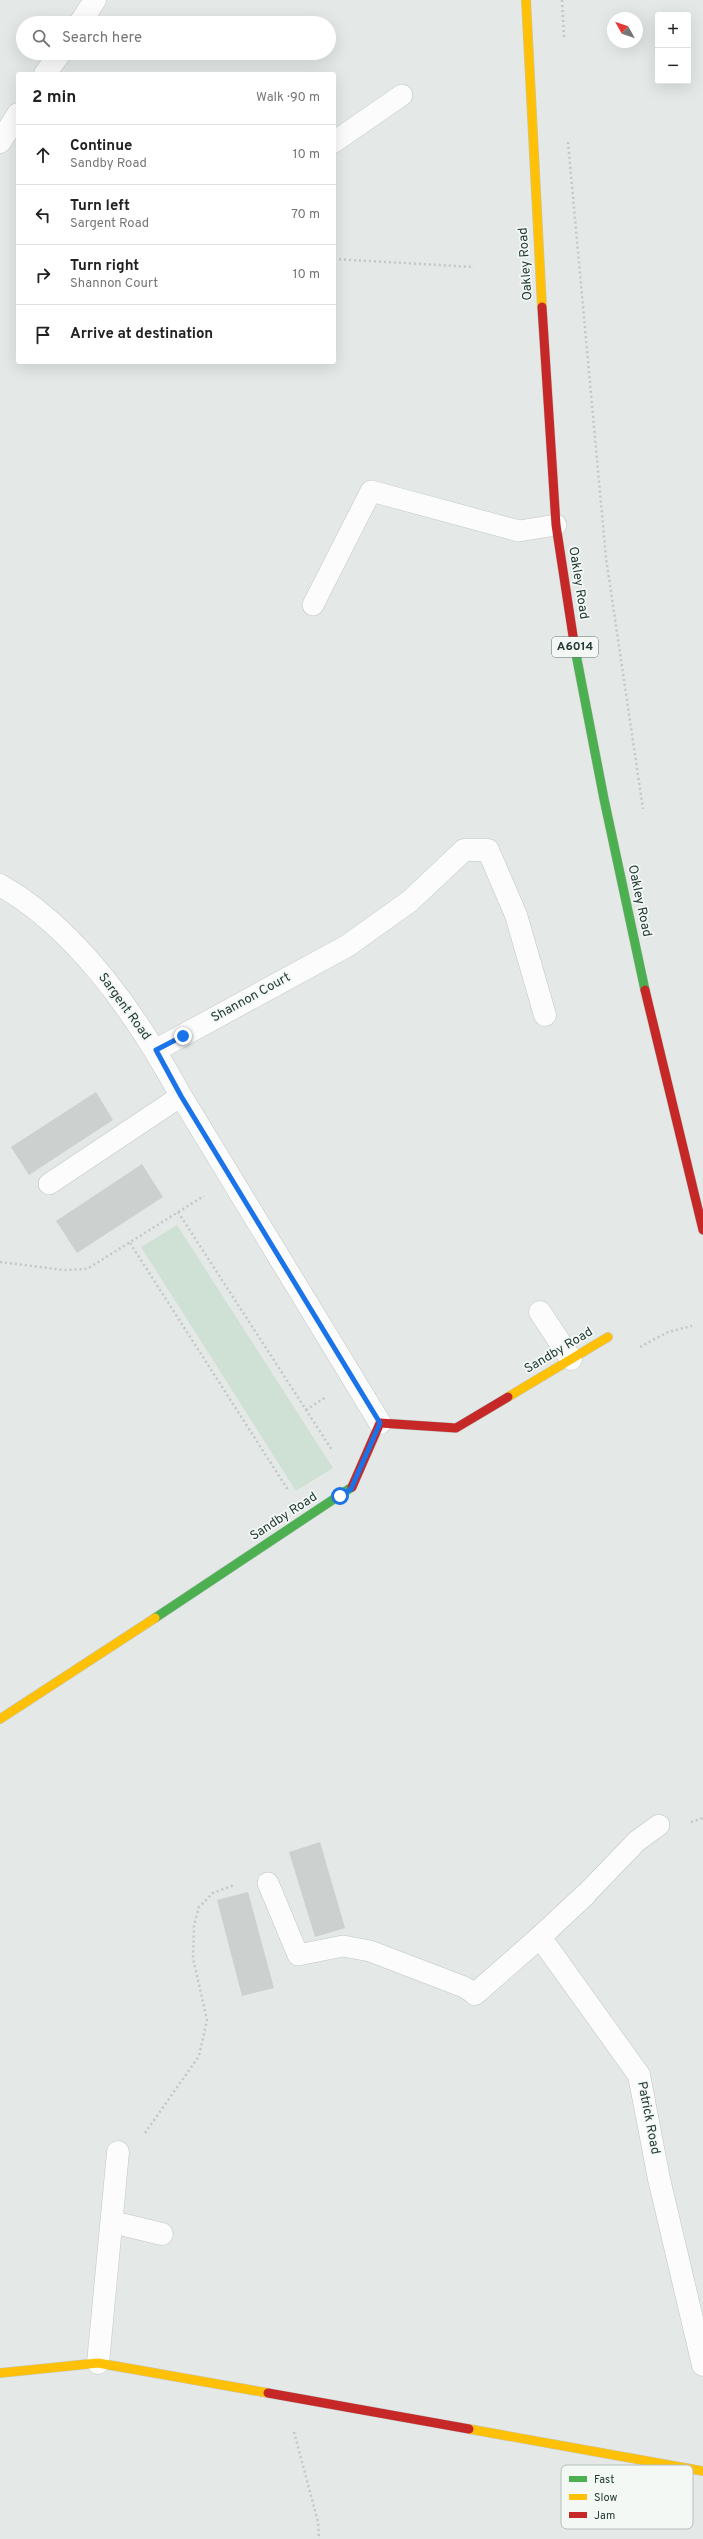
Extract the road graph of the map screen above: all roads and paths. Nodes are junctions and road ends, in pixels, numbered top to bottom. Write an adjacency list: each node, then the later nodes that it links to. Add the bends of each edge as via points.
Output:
1 (96, 0): 4 (street)
2 (526, 0): 15 (street, Oakley Road / A6014, via 532,155)
3 (562, 0): 5 (path)
4 (85, 16)
5 (564, 38)
6 (55, 60): 7 (street)
7 (46, 72)
8 (402, 95): 11 (lane)
9 (16, 120): 12 (street)
10 (568, 138): 17 (path, via 606,558)
11 (336, 141)
12 (0, 142)
13 (336, 259): 14 (path)
14 (474, 266)
15 (556, 525): 16 (lane, via 519,531 371,491); 25 (street, Oakley Road / A6014, via 578,666 604,799 642,977)
16 (313, 605)
17 (643, 812)
18 (0, 885): 20 (street, Sargent Road, via 19,896 100,972)
19 (545, 1015): 20 (street, Shannon Court, via 516,914 488,850 464,850 410,901 347,946)
20 (156, 1050): 21 (street, Sargent Road)
21 (181, 1096): 22 (street, Sargent Road); 23 (lane)
22 (231, 1179): 24 (path); 32 (street, Sargent Road)
23 (49, 1184)
24 (178, 1212): 26 (path); 33 (path, via 338,1458)
25 (703, 1230)
26 (130, 1242): 27 (path, via 87,1269 64,1270); 34 (path)
27 (0, 1262)
28 (540, 1312): 31 (street)
29 (692, 1326): 30 (path, via 668,1332 619,1358)
30 (608, 1337): 31 (street, Sandby Road)
31 (571, 1359): 32 (street, Sandby Road, via 456,1428)
32 (380, 1423): 33 (street, Sandby Road)
33 (355, 1478): 34 (street, Sandby Road, via 351,1489)
34 (306, 1518): 35 (street, Sandby Road)
35 (0, 1719)
36 (659, 1825): 38 (lane, via 637,1841)
37 (268, 1883): 40 (lane, via 298,1955 343,1946 370,1951); 41 (path, via 263,1874 213,1893 199,1907 194,1925 193,1958 207,2020 199,2056 142,2138)
38 (585, 1895): 39 (street)
39 (540, 1936): 40 (street); 45 (street, Patrick Road, via 639,2075 659,2180)
40 (475, 1994)
41 (118, 2152): 42 (street)
42 (112, 2222): 43 (street); 44 (street)
43 (162, 2234)
44 (98, 2363): 46 (street); 48 (street)
45 (703, 2366)
46 (0, 2373)
47 (293, 2430): 51 (path, via 318,2522)
48 (669, 2465)
49 (693, 2469): 50 (street)
50 (703, 2471)
51 (319, 2539)

